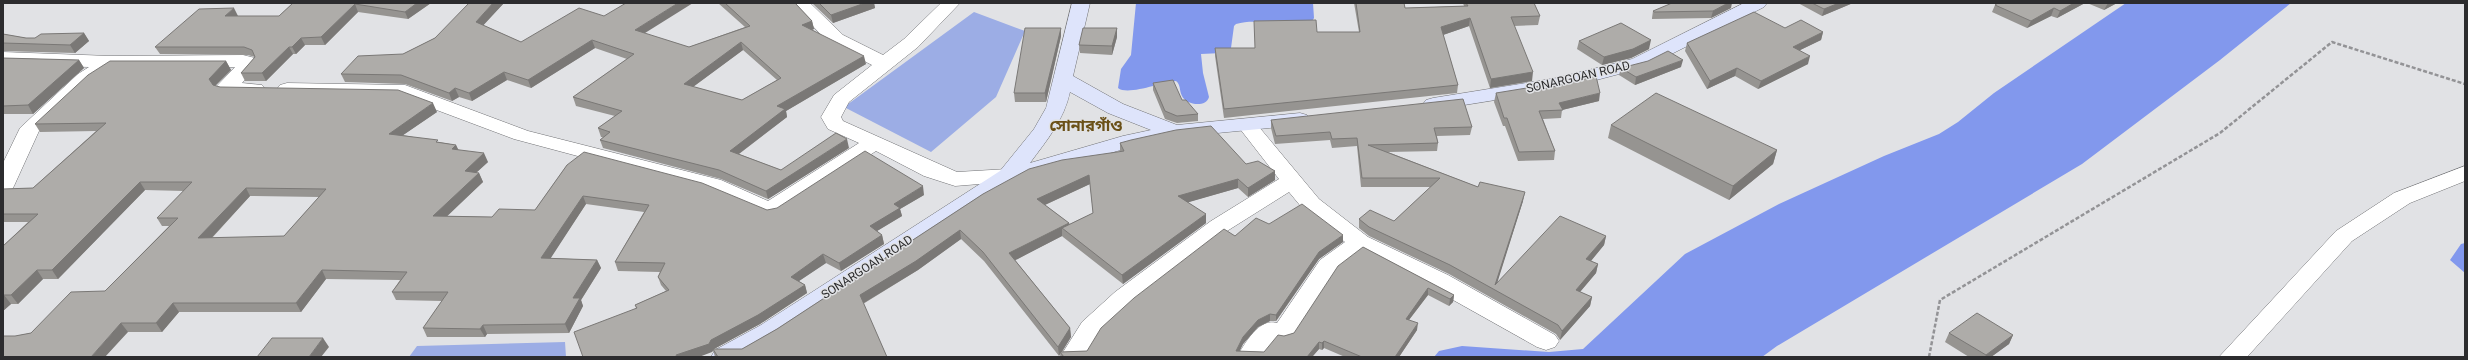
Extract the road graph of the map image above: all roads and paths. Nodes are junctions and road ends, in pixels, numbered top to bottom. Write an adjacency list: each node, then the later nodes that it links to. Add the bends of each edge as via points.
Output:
1 (800, 3): 7 (street, via 836,39)
2 (951, 3): 7 (street, via 911,43)
3 (1081, 3): 8 (main road, SONARGOAN ROAD)
4 (1758, 3): 10 (main road, SONARGOAN ROAD, via 1639,63 1558,84)
5 (3, 58): 6 (street)
6 (110, 62): 14 (street, via 248,62 225,88 405,91 521,136 713,185 770,210); 18 (street, via 89,74 30,128)
7 (885, 64): 14 (street, via 841,99 831,117 835,125)
8 (1063, 78): 13 (main road, via 1077,88 1142,120); 16 (main road, SONARGOAN ROAD, via 1056,108 1043,132)
9 (2465, 84): 24 (path, via 2332,42 2220,133 1940,300)
10 (1411, 107)
11 (1318, 118): 12 (main road, SONARGOAN ROAD)
12 (1247, 125): 13 (main road, SONARGOAN ROAD); 17 (street)
13 (1176, 131): 16 (main road, SONARGOAN ROAD, via 1130,140)
14 (875, 142): 16 (street, via 932,171 955,178)
15 (2465, 173): 25 (street, via 2402,198 2344,236)
16 (1008, 176): 21 (main road, SONARGOAN ROAD)
17 (1293, 180): 19 (street, via 1311,204); 22 (street, via 1219,226 1124,298 1091,328)
18 (3, 186)
19 (1360, 242): 20 (street, via 1439,281); 23 (street, via 1328,266 1283,333 1271,330)
20 (1546, 340)
21 (724, 357)
22 (1073, 357)
23 (1250, 357)
24 (1929, 357)
25 (2232, 357)

